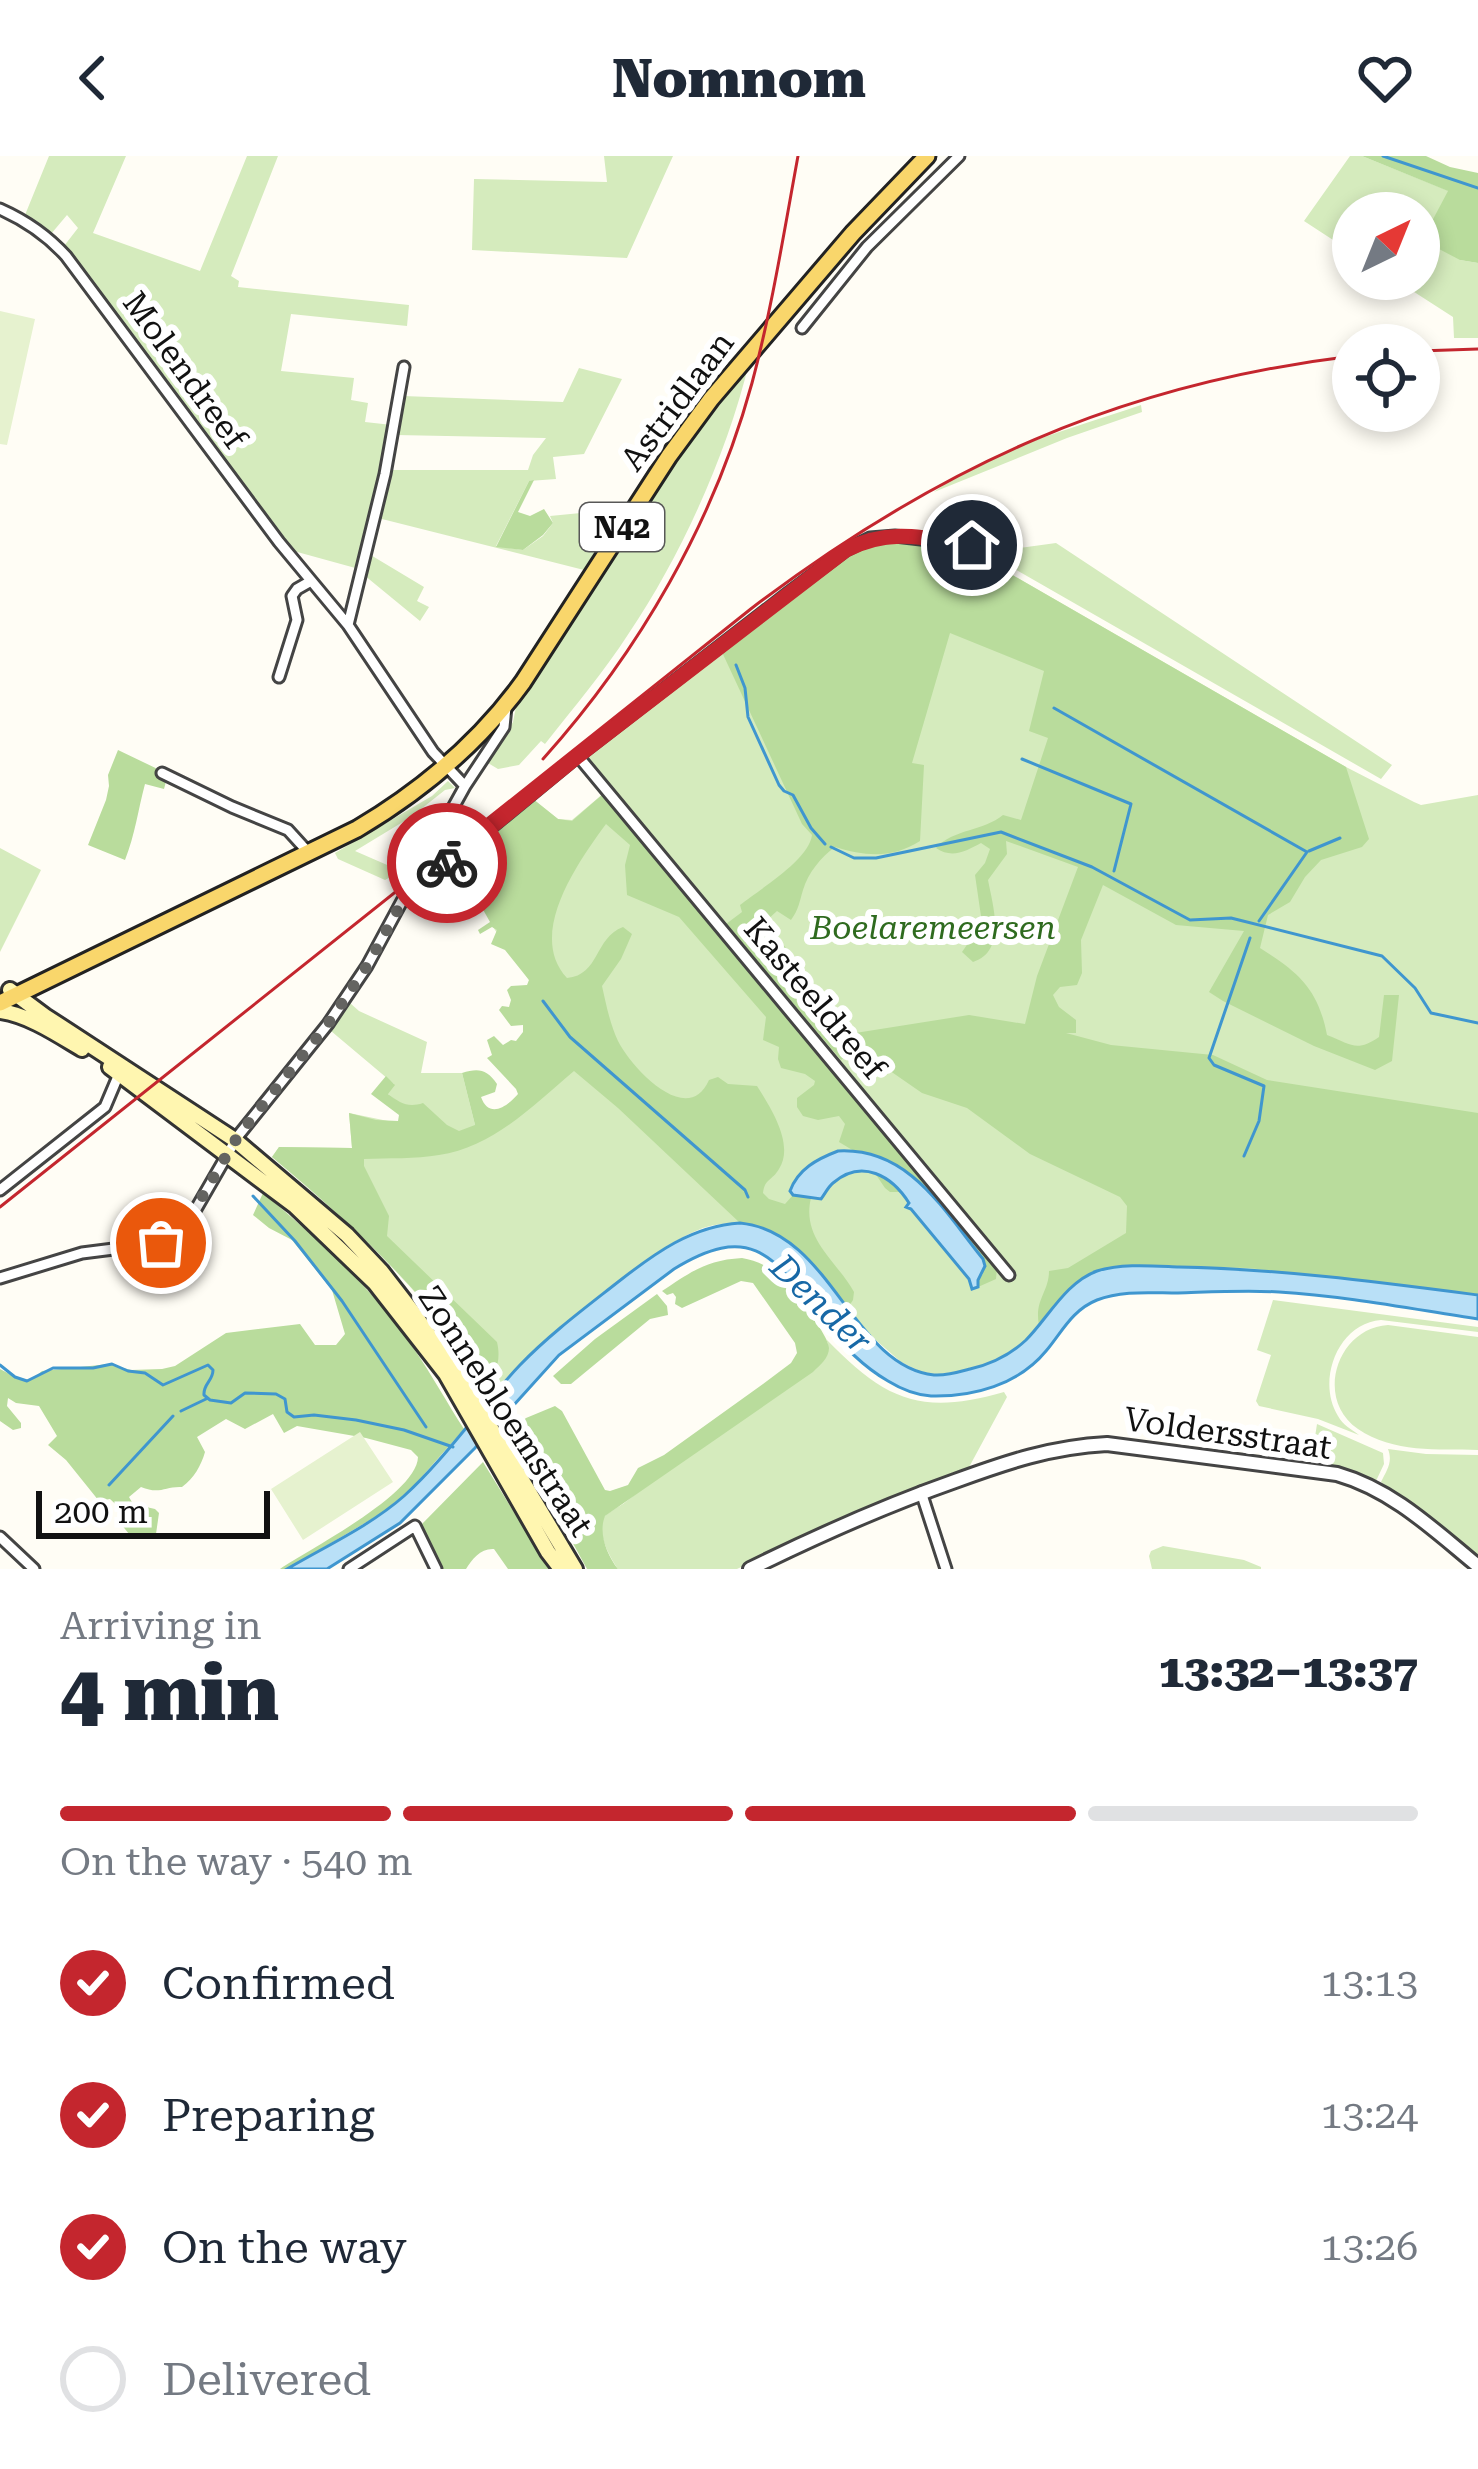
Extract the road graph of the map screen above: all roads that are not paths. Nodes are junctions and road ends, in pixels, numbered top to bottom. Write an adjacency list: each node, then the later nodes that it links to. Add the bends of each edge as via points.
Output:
1 (927, 156): 4 (main road, Astridlaan / N42)
2 (959, 156): 5 (street)
3 (0, 209): 9 (street, Molendreef, via 66,256)
4 (869, 216): 5 (street); 12 (main road, Astridlaan / N42, via 669,455)
5 (884, 230): 6 (street)
6 (802, 328)
7 (404, 368): 10 (street)
8 (972, 545): 13 (street, via 895,536 846,550)
9 (311, 581): 10 (street, Molendreef); 11 (street, via 292,596 297,620)
10 (348, 625): 14 (street, Molendreef)
11 (278, 677)
12 (506, 706): 14 (main road, Astridlaan / N42); 16 (street, Astridlaan, via 504,727)
13 (578, 756): 24 (street, via 402,902 328,1024); 27 (street, Kasteeldreef)
14 (446, 768): 16 (street); 18 (main road, Astridlaan / N42, via 393,808)
15 (162, 773): 18 (street, via 288,830)
16 (465, 786): 17 (street, Astridlaan)
17 (430, 849)
18 (309, 853): 19 (main road, Astridlaan / N42)
19 (113, 946): 20 (main road, Astridlaan / N42); 21 (main road, Astridlaan / N42)
20 (51, 979): 21 (main road, Astridlaan / N42); 22 (main road, via 41,1000)
21 (11, 996): 22 (main road)
22 (44, 1021): 23 (main road, Zonnebloemstraat); 24 (main road, Zonnebloemstraat)
23 (119, 1074): 25 (main road, Zonnebloemstraat); 26 (street, via 104,1107)
24 (235, 1140): 25 (street); 29 (main road, Zonnebloemstraat, via 346,1235 412,1311)
25 (225, 1155): 28 (street, via 170,1240 82,1253); 29 (main road, Zonnebloemstraat, via 355,1262)
26 (0, 1190)
27 (1009, 1275)
28 (0, 1278)
29 (460, 1387): 30 (main road, Zonnebloemstraat)
30 (503, 1460): 37 (main road, Zonnebloemstraat); 38 (main road, Zonnebloemstraat)
31 (921, 1492): 33 (street, Voldersstraat, via 1026,1455 1134,1446 1361,1481); 39 (street, Voldersstraat); 40 (street)
32 (0, 1537): 34 (street)
33 (1478, 1566)
34 (34, 1569)
35 (350, 1569): 36 (street, via 415,1526)
36 (436, 1569)
37 (561, 1569)
38 (575, 1569)
39 (750, 1569)
40 (946, 1569)

